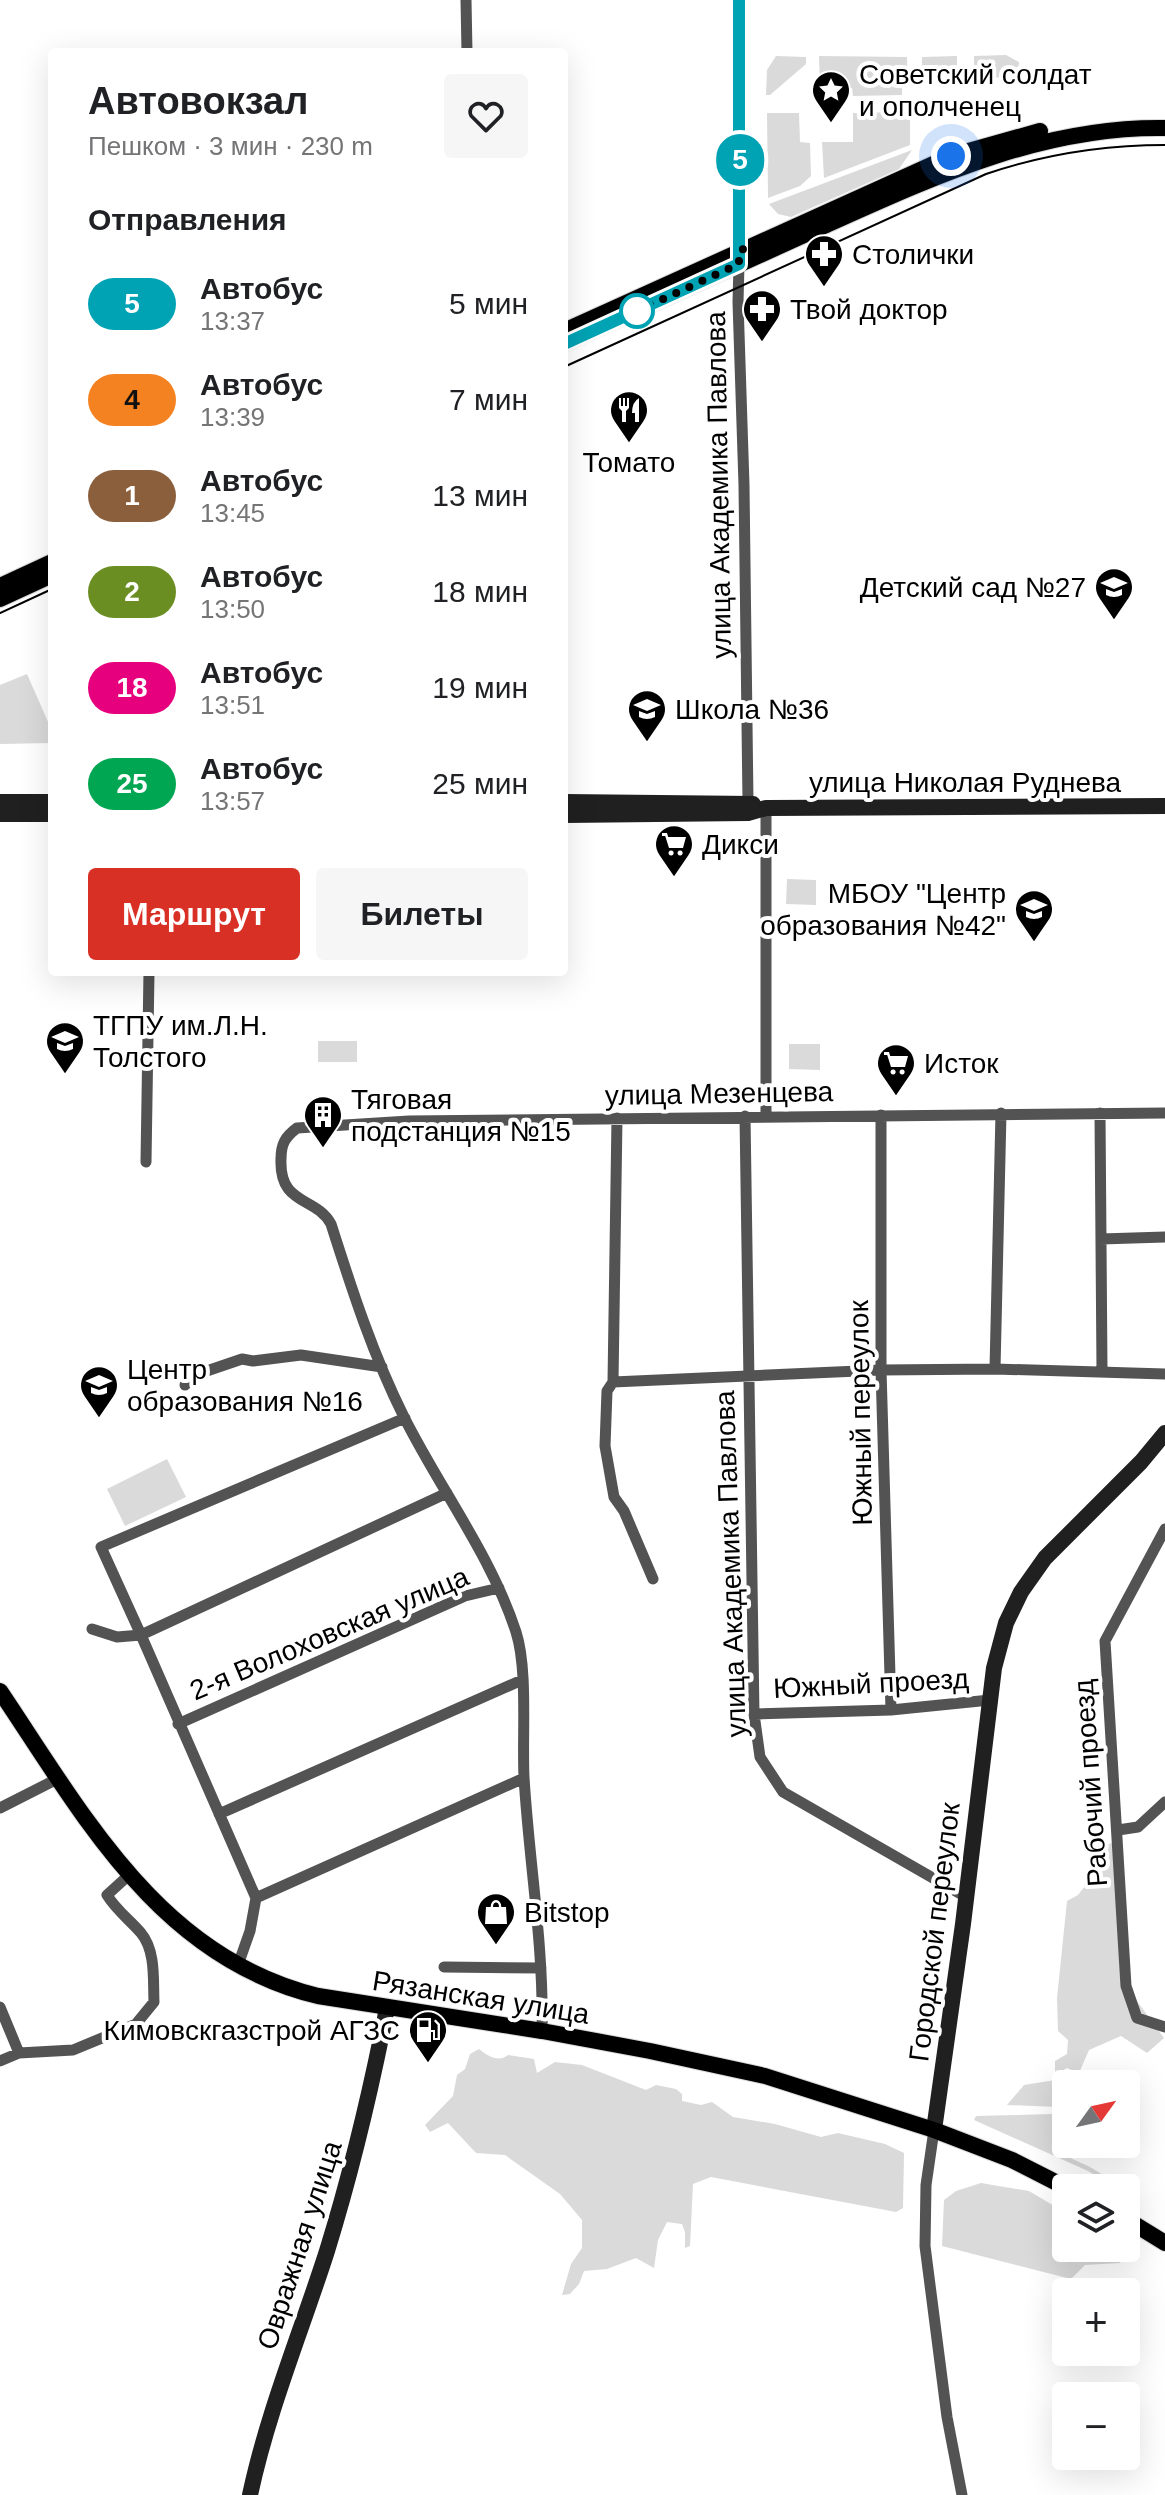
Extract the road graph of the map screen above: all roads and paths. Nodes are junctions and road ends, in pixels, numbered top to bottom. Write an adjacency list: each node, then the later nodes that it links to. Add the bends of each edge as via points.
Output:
1 (466, 0): 3 (street)
2 (739, 0): 6 (main road)
3 (467, 48)
4 (1165, 119): 6 (main road, via 1087,122 985,145 779,233)
5 (1165, 128): 6 (main road, via 1092,131 983,158)
6 (739, 258): 7 (main road); 8 (main road); 16 (street, улица Академика Павлова)
7 (568, 329)
8 (568, 342)
9 (48, 564): 11 (main road)
10 (48, 577): 12 (main road)
11 (0, 586)
12 (0, 599)
13 (0, 802): 14 (street)
14 (48, 802)
15 (568, 802): 16 (street, улица Николая Руднева)
16 (748, 802): 18 (street, улица Николая Руднева)
17 (1165, 806): 18 (street, улица Николая Руднева)
18 (766, 808): 21 (street, улица Николая Руднева, via 748,813); 28 (street)
19 (0, 814): 20 (street)
20 (48, 814)
21 (568, 815)
22 (149, 976): 30 (street)
23 (1001, 1113): 24 (street, улица Мезенцева); 26 (street, улица Мезенцева); 34 (street)
24 (1100, 1113): 25 (street, улица Мезенцева); 32 (street)
25 (1165, 1113)
26 (881, 1115): 28 (street, улица Мезенцева); 35 (street, Южный переулок)
27 (745, 1116): 28 (street, улица Мезенцева); 29 (street, улица Мезенцева); 38 (street, улица Академика Павлова)
28 (766, 1116)
29 (617, 1118): 33 (street, улица Мезенцева, via 409,1121 297,1128 287,1136 281,1170 289,1191 327,1216); 39 (street)
30 (146, 1162)
31 (1165, 1237): 32 (street)
32 (1101, 1239): 36 (street)
33 (382, 1367): 40 (street, via 301,1355 242,1359 195,1375); 41 (street)
34 (995, 1369): 35 (street); 36 (street)
35 (881, 1370): 38 (street); 52 (street, Южный переулок)
36 (1102, 1371): 37 (street)
37 (1165, 1374)
38 (748, 1377): 39 (street); 53 (street, улица Академика Павлова)
39 (613, 1382): 45 (street, via 607,1391 605,1446 614,1497)
40 (185, 1385)
41 (405, 1418): 43 (street); 48 (street, via 101,1547)
42 (1165, 1433): 51 (street, Городской переулок, via 1045,1558 1021,1592 1006,1623)
43 (447, 1493): 46 (street); 48 (street)
44 (1165, 1529): 60 (street, Рабочий проезд, via 1105,1641)
45 (653, 1579)
46 (499, 1588): 49 (street, via 517,1635); 54 (street, 2-я Волоховская улица, via 465,1596)
47 (92, 1629): 48 (street, via 117,1637)
48 (141, 1635): 54 (street)
49 (522, 1680): 56 (street); 59 (street)
50 (0, 1691): 55 (main road, Рязанская улица)
51 (990, 1700): 52 (street, Южный проезд); 62 (street, Городской переулок)
52 (891, 1710): 53 (street, Южный проезд)
53 (754, 1714): 62 (street, улица Академика Павлова, via 760,1757 783,1792)
54 (178, 1724): 59 (street)
55 (59, 1778): 58 (street); 61 (main road, Рязанская улица)
56 (524, 1778): 63 (street); 66 (street)
57 (1165, 1802): 60 (street, via 1138,1827)
58 (0, 1808)
59 (219, 1814): 63 (street)
60 (1118, 1830): 69 (street, Рабочий проезд, via 1126,1986 1137,2018)
61 (129, 1875): 64 (main road, Рязанская улица, via 187,1933); 71 (street, via 107,1895 144,1936 154,2002 136,2024 73,2050)
62 (966, 1897): 73 (street, Городской переулок)
63 (256, 1898): 64 (street)
64 (238, 1965): 68 (main road, Рязанская улица, via 292,1990)
65 (444, 1967): 66 (street)
66 (541, 1968): 70 (street)
67 (0, 2007): 71 (street)
68 (387, 2008): 70 (main road, Рязанская улица); 77 (street, Овражная улица, via 361,2136)
69 (1165, 2027)
70 (542, 2031): 73 (main road, Рязанская улица, via 778,2079)
71 (19, 2053): 72 (street)
72 (0, 2061)
73 (934, 2130): 74 (main road, Рязанская улица); 78 (street, Городской переулок, via 925,2246)
74 (1052, 2180)
75 (1140, 2228): 76 (main road)
76 (1165, 2243)
77 (250, 2495)
78 (962, 2495)

